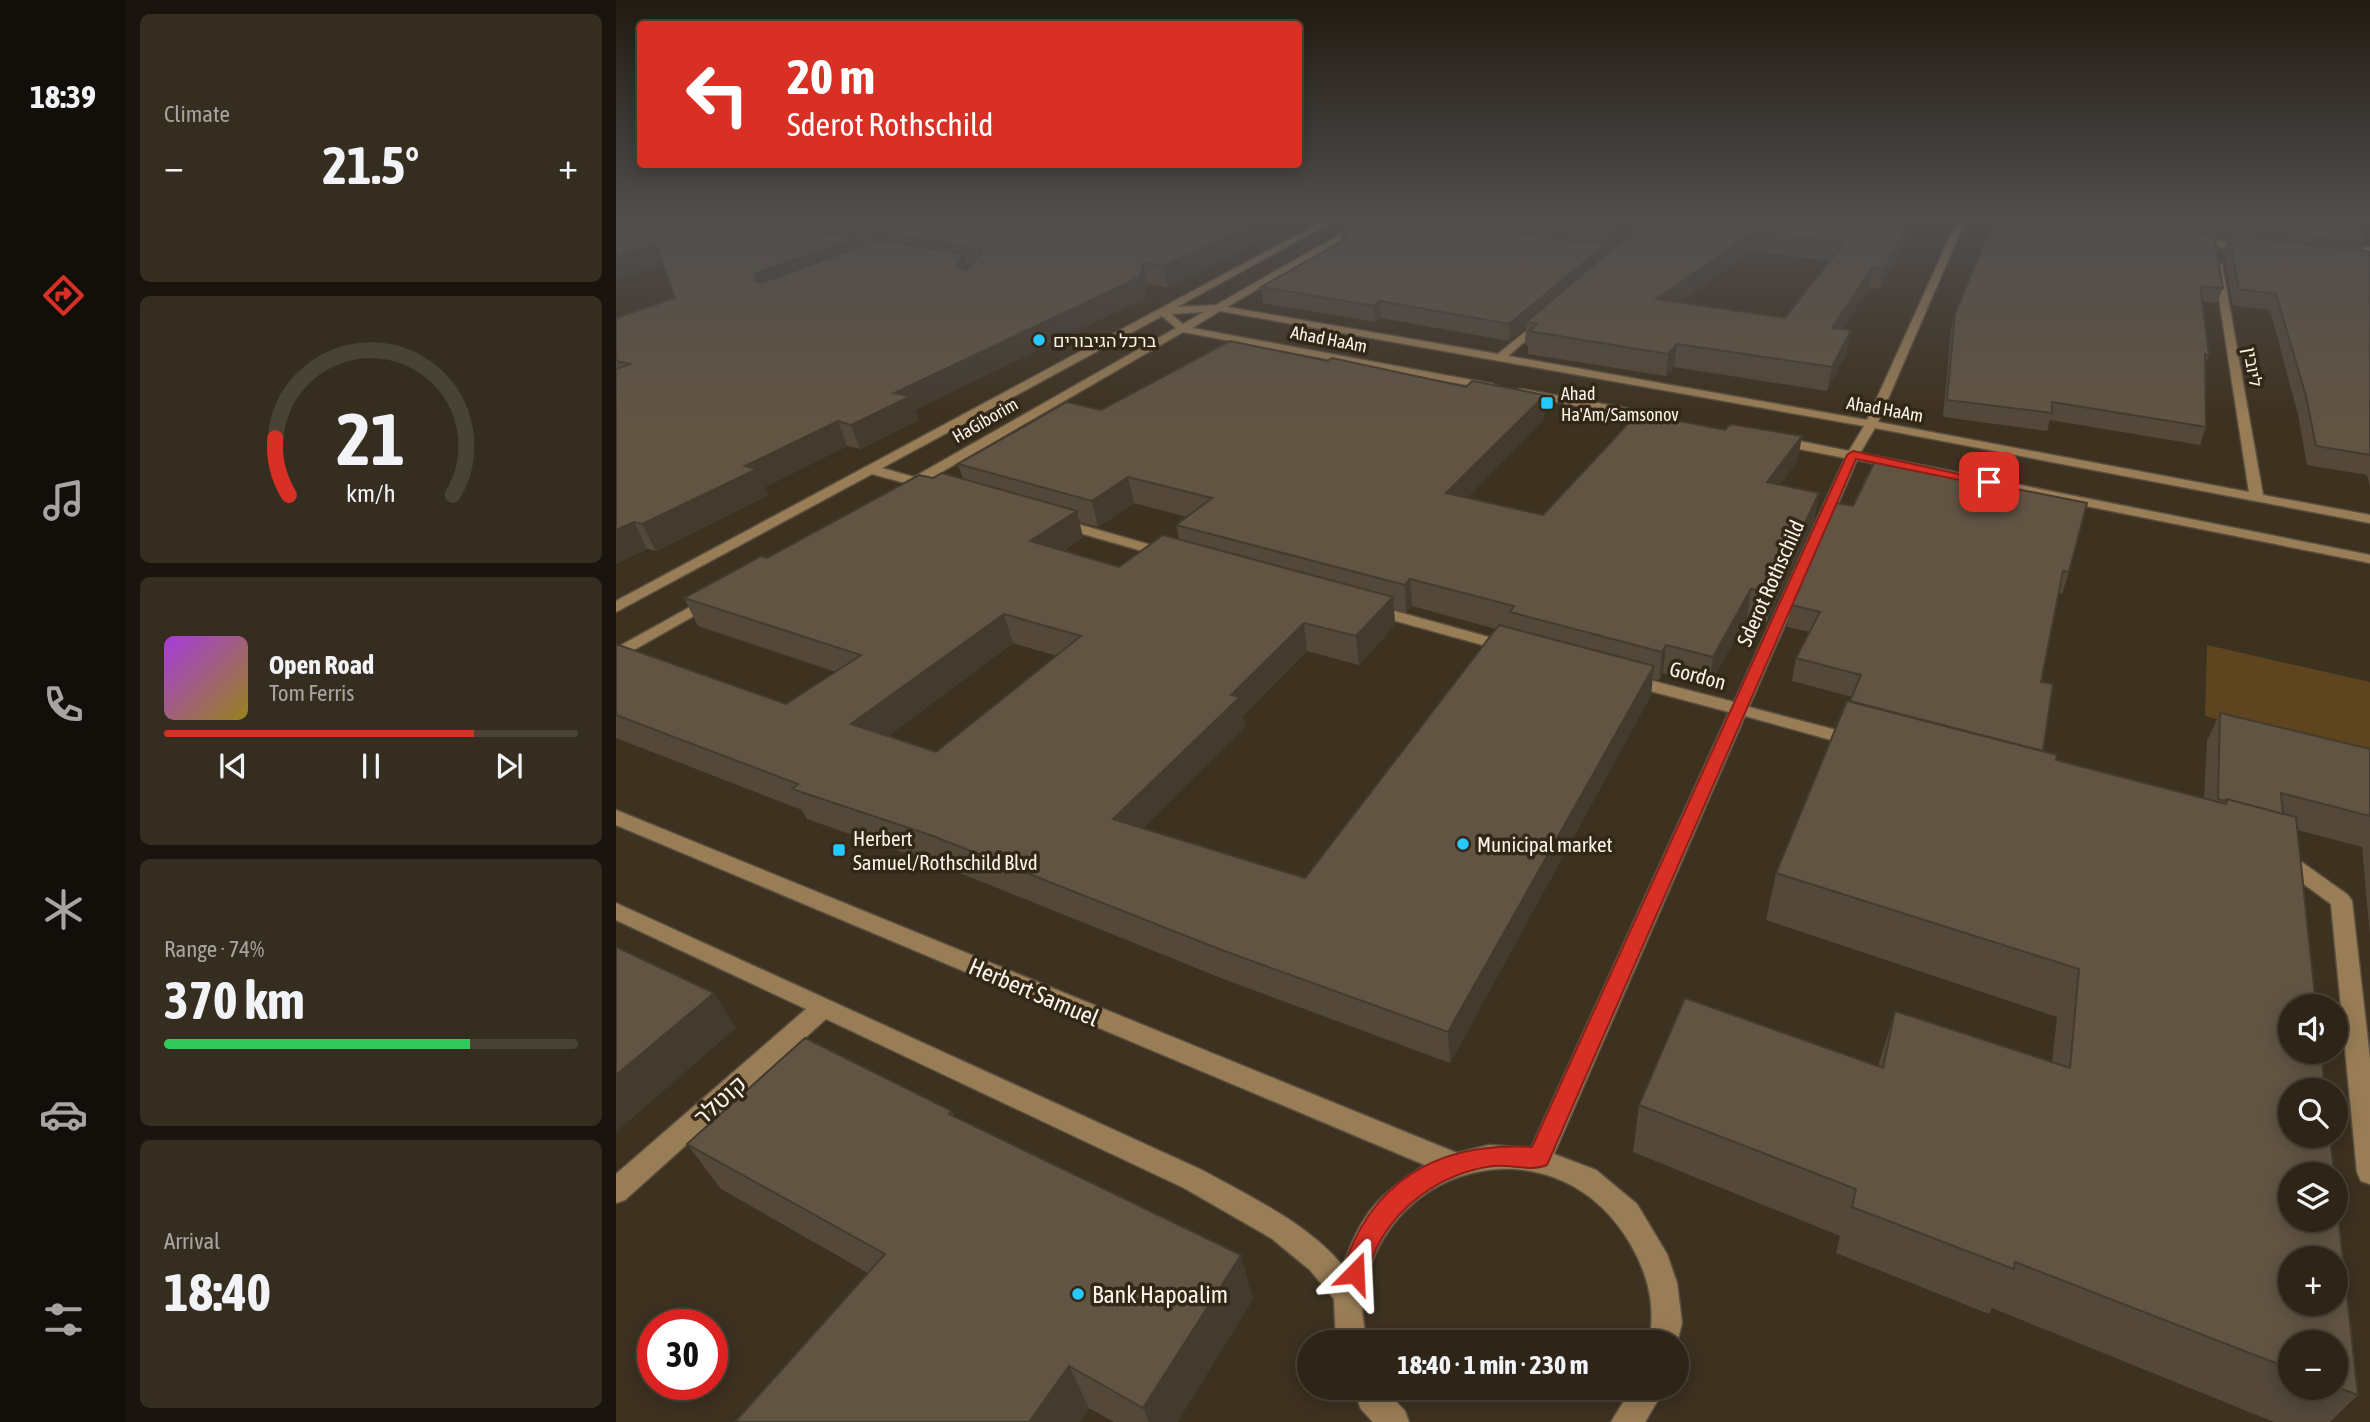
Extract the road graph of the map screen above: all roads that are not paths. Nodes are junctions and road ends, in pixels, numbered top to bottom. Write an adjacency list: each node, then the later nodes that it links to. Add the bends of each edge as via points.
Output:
1 (1210, 285): 6 (street, HaGiborim)
2 (1257, 285): 5 (street, HaGiborim)
3 (1929, 285): 11 (street, Sderot Rothschild)
4 (2222, 285): 18 (street, ליובין)
5 (1218, 308): 6 (street, Ahad HaAm); 8 (street, HaGiborim); 9 (street, Ahad HaAm)
6 (1162, 311): 8 (street); 14 (street, HaGiborim)
7 (1549, 316): 9 (street)
8 (1183, 329): 10 (street, Ahad HaAm); 15 (street, HaGiborim)
9 (1500, 358): 11 (street, Ahad HaAm)
10 (1675, 421)
11 (1871, 424): 13 (street, Sderot Rothschild); 18 (street, Ahad HaAm)
12 (1770, 439): 13 (street)
13 (1853, 455): 22 (street); 29 (street, Sderot Rothschild)
14 (870, 469): 15 (street); 25 (street, HaGiborim)
15 (916, 482): 16 (street); 17 (street, HaGiborim)
16 (956, 493)
17 (892, 496)
18 (2257, 497): 19 (street, Ahad HaAm)
19 (2370, 519)
20 (1047, 520): 21 (street)
21 (1179, 557)
22 (2370, 559)
23 (724, 593): 27 (street)
24 (1352, 605): 26 (street)
25 (616, 607)
26 (1525, 652)
27 (616, 655)
28 (1619, 677): 29 (street, Gordon)
29 (1739, 709): 30 (street, Gordon); 35 (street, Sderot Rothschild)
30 (1873, 746)
31 (616, 817): 36 (street, Herbert Samuel)
32 (2260, 852): 37 (street, via 2286,859 2341,901)
33 (616, 911): 34 (street)
34 (823, 1008): 38 (street, קוטלר); 39 (street, via 1193,1180 1282,1229 1320,1259)
35 (1539, 1158): 36 (street, via 1495,1155); 41 (street, via 1581,1173 1619,1201 1647,1238 1665,1285)
36 (1453, 1164): 39 (street, via 1414,1185 1384,1214 1361,1251)
37 (2370, 1172)
38 (616, 1191)
39 (1349, 1295): 40 (street)
40 (1350, 1330)
41 (1664, 1330)
42 (1374, 1400): 44 (street)
43 (1642, 1400): 45 (street)
44 (1394, 1422)
45 (1626, 1422)

